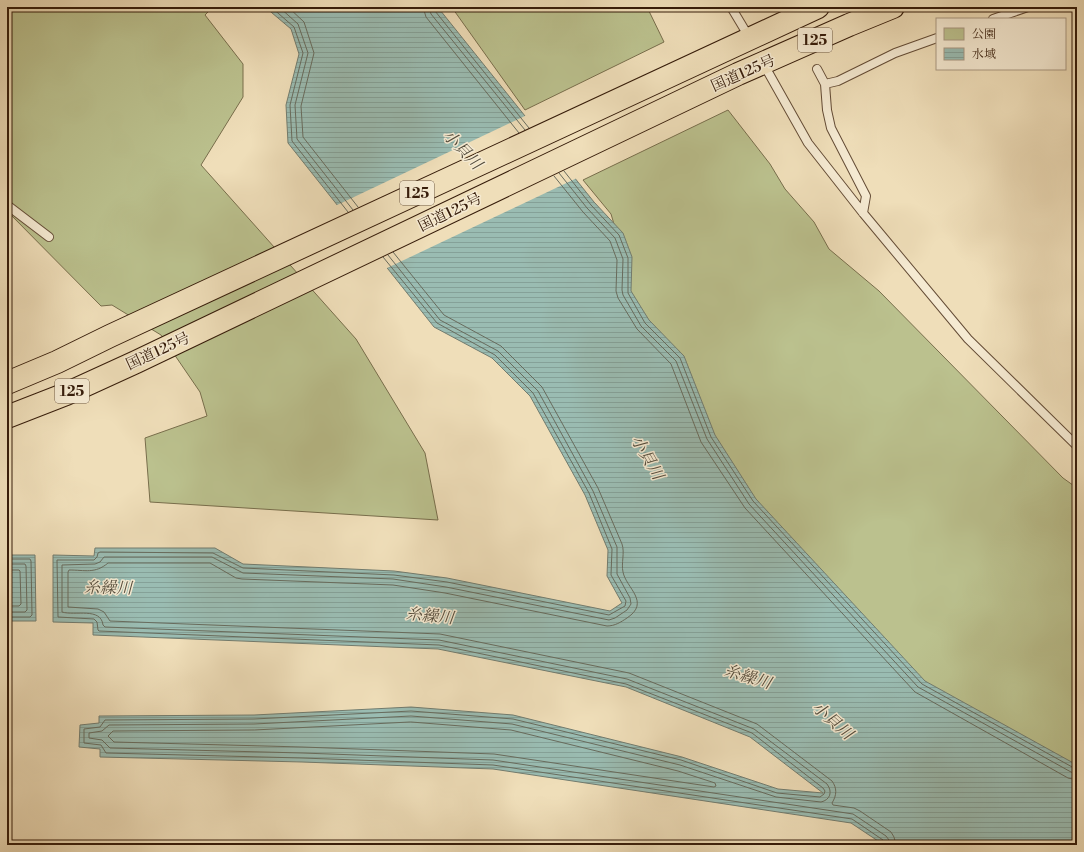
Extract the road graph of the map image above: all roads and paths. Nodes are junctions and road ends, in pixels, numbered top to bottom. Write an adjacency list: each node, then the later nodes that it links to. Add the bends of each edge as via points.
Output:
1 (731, 7): 6 (lane)
2 (818, 7): 6 (highway, 国道125号 / 125)
3 (893, 7): 8 (highway, 国道125号 / 125)
4 (1028, 7): 5 (lane)
5 (996, 18)
6 (750, 38): 14 (highway, 国道125号 / 125, via 58,362)
7 (936, 38): 10 (lane, via 894,53 838,81)
8 (763, 63): 12 (lane, via 808,143); 15 (highway, 国道125号 / 125, via 136,362)
9 (817, 69): 10 (lane)
10 (825, 84): 12 (lane, via 831,128 866,196)
11 (7, 205): 13 (lane)
12 (863, 213): 16 (lane, via 968,339)
13 (49, 237)
14 (7, 382)
15 (7, 417)
16 (1077, 446)

